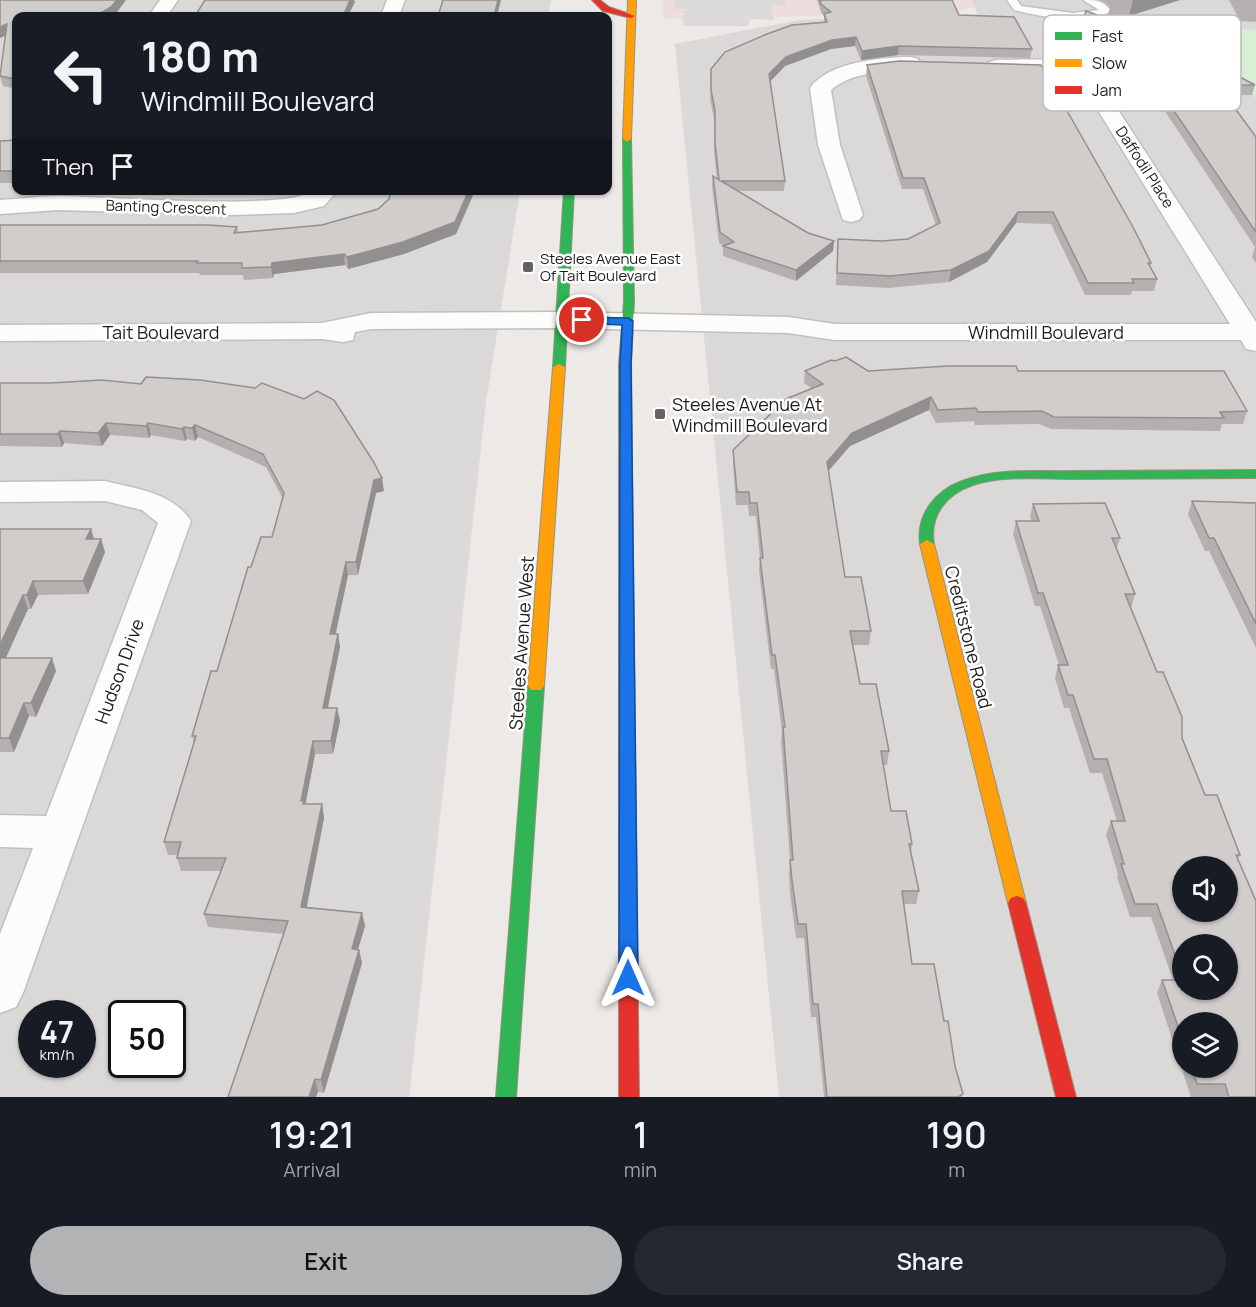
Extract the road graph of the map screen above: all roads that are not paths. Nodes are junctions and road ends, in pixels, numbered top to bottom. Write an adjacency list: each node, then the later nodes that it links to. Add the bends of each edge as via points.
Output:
1 (596, 0): 5 (main road, via 606,9)
2 (632, 0): 5 (main road)
3 (1012, 0): 4 (lane, via 1018,8 1056,14 1095,14 1106,10)
4 (1088, 0)
5 (631, 16): 16 (main road)
6 (936, 64): 13 (street, via 898,63 863,68 831,79 820,88 829,145)
7 (980, 65): 8 (street, Daffodil Place)
8 (1043, 68)
9 (1109, 111): 18 (street, Daffodil Place)
10 (322, 195): 12 (street, Banting Crescent, via 316,201 294,206 58,203)
11 (569, 195): 14 (main road, Steeles Avenue West)
12 (0, 207)
13 (851, 215)
14 (568, 328): 15 (street, Tait Boulevard, via 371,321); 16 (street, Windmill Boulevard); 19 (street, Windmill Boulevard); 25 (main road, Steeles Avenue West)
15 (322, 331): 17 (street, Tait Boulevard); 19 (street, Tait Boulevard, via 362,337)
16 (627, 331): 18 (street, Windmill Boulevard, via 791,340 835,332); 26 (main road)
17 (0, 333)
18 (1254, 336)
19 (517, 343)
20 (1256, 474): 27 (main road, Creditstone Road, via 1000,476 957,488 927,517 925,537)
21 (0, 492): 23 (street, Hudson Drive, via 105,491 153,503 175,521)
22 (0, 831): 23 (street)
23 (60, 832): 24 (street, Hudson Drive)
24 (0, 993)
25 (506, 1097)
26 (628, 1097)
27 (1066, 1097)

